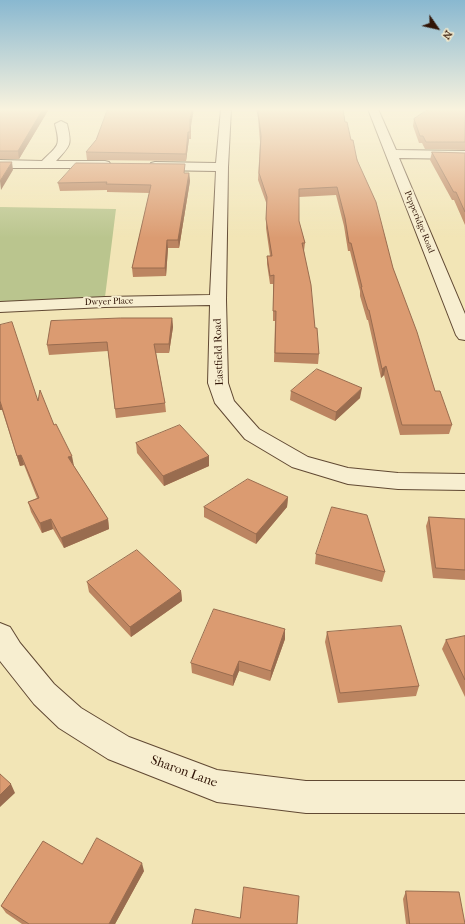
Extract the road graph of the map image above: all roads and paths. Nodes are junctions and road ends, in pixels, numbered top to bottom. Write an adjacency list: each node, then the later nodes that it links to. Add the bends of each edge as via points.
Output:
1 (57, 152): 6 (street)
2 (223, 152): 9 (street, Eastfield Road)
3 (392, 154): 4 (street); 12 (street, Pepperidge Road)
4 (465, 154)
5 (0, 164): 6 (street)
6 (46, 164): 7 (street)
7 (115, 165)
8 (145, 166): 9 (street)
9 (222, 167): 10 (street, Eastfield Road)
10 (218, 300): 11 (street, Dwyer Place, via 113,301); 13 (street, Eastfield Road, via 218,383 225,403 252,434 300,462 348,476 398,481)
11 (0, 307)
12 (465, 335)
13 (465, 482)
14 (0, 635): 15 (street, Sharon Lane, via 10,652 44,694 70,718 118,748 217,786 306,797)
15 (465, 797)

